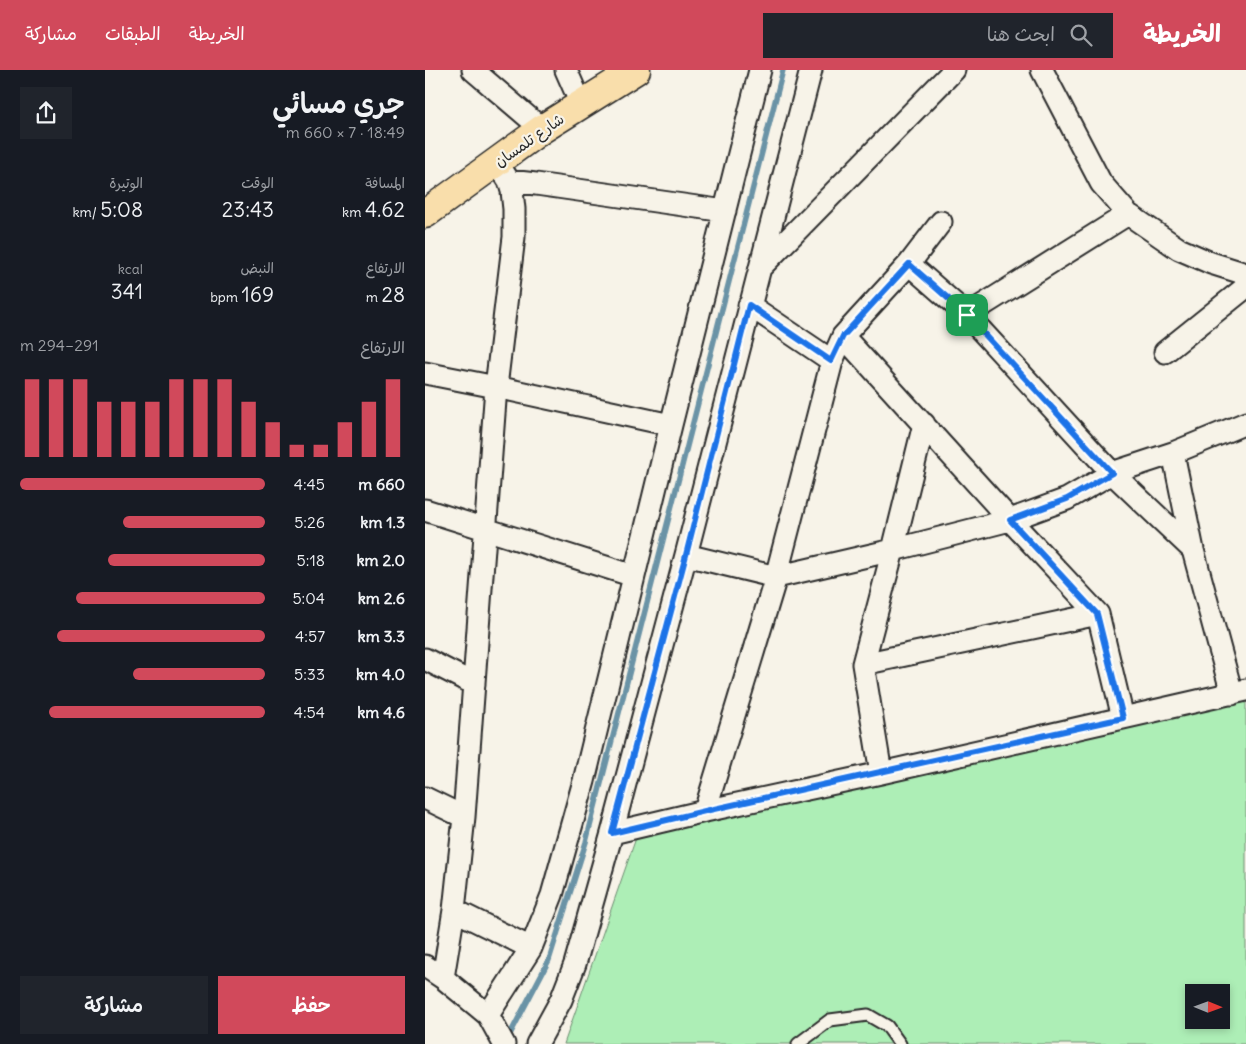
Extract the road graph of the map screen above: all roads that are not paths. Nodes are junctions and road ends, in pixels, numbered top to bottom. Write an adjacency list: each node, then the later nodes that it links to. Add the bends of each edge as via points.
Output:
1 (473, 70): 9 (street)
2 (566, 70): 8 (street)
3 (636, 70): 8 (main road, شارع تلمسان)
4 (760, 70): 11 (street)
5 (811, 70): 16 (street)
6 (954, 70): 16 (street)
7 (1042, 70): 13 (street, via 1101,183)
8 (581, 104): 9 (main road, شارع تلمسان)
9 (542, 129): 10 (main road, شارع تلمسان)
10 (503, 171): 11 (street, via 536,184); 12 (main road, شارع تلمسان); 25 (street, via 512,191 514,237)
11 (725, 211): 28 (street)
12 (425, 214)
13 (1128, 214): 17 (street, via 1179,249); 20 (street)
14 (941, 222): 15 (street)
15 (909, 264): 20 (street); 21 (street)
16 (761, 268): 19 (street)
17 (1246, 274)
18 (1246, 287): 22 (street)
19 (749, 305): 23 (street); 36 (street)
20 (967, 315): 30 (street)
21 (843, 336): 23 (street); 27 (street)
22 (1165, 352)
23 (831, 361): 38 (street)
24 (425, 372): 25 (street)
25 (496, 387): 28 (street); 33 (street)
26 (1246, 423): 29 (street)
27 (924, 424): 32 (street); 34 (street)
28 (671, 425): 37 (street)
29 (1173, 453): 30 (street); 35 (street)
30 (1112, 473): 32 (street, via 1067,499); 35 (street)
31 (425, 510): 33 (street)
32 (1010, 520): 34 (street); 39 (street)
33 (485, 529): 37 (street); 42 (street)
34 (893, 550): 38 (street); 41 (street)
35 (1193, 550): 43 (street)
36 (686, 555): 38 (street); 49 (street)
37 (634, 576): 51 (street, via 584,782 552,895)
38 (776, 577): 47 (street)
39 (1097, 614): 41 (street); 44 (street)
40 (425, 659): 42 (street)
41 (863, 664): 45 (street)
42 (474, 684): 48 (street)
43 (1239, 692): 44 (street)
44 (1123, 718): 45 (street)
45 (881, 773): 47 (street)
46 (425, 798): 48 (street)
47 (705, 811): 49 (street)
48 (463, 817): 50 (street)
49 (612, 833): 56 (street, via 575,964 561,1000)
50 (454, 910): 51 (street); 53 (street)
51 (531, 948): 54 (street)
52 (425, 966): 53 (street)
53 (443, 978): 54 (street)
54 (488, 1015): 55 (street)
55 (504, 1044)
56 (537, 1044)
57 (798, 1044): 58 (lane, via 830,1020 867,1015 887,1026)
58 (900, 1044)

